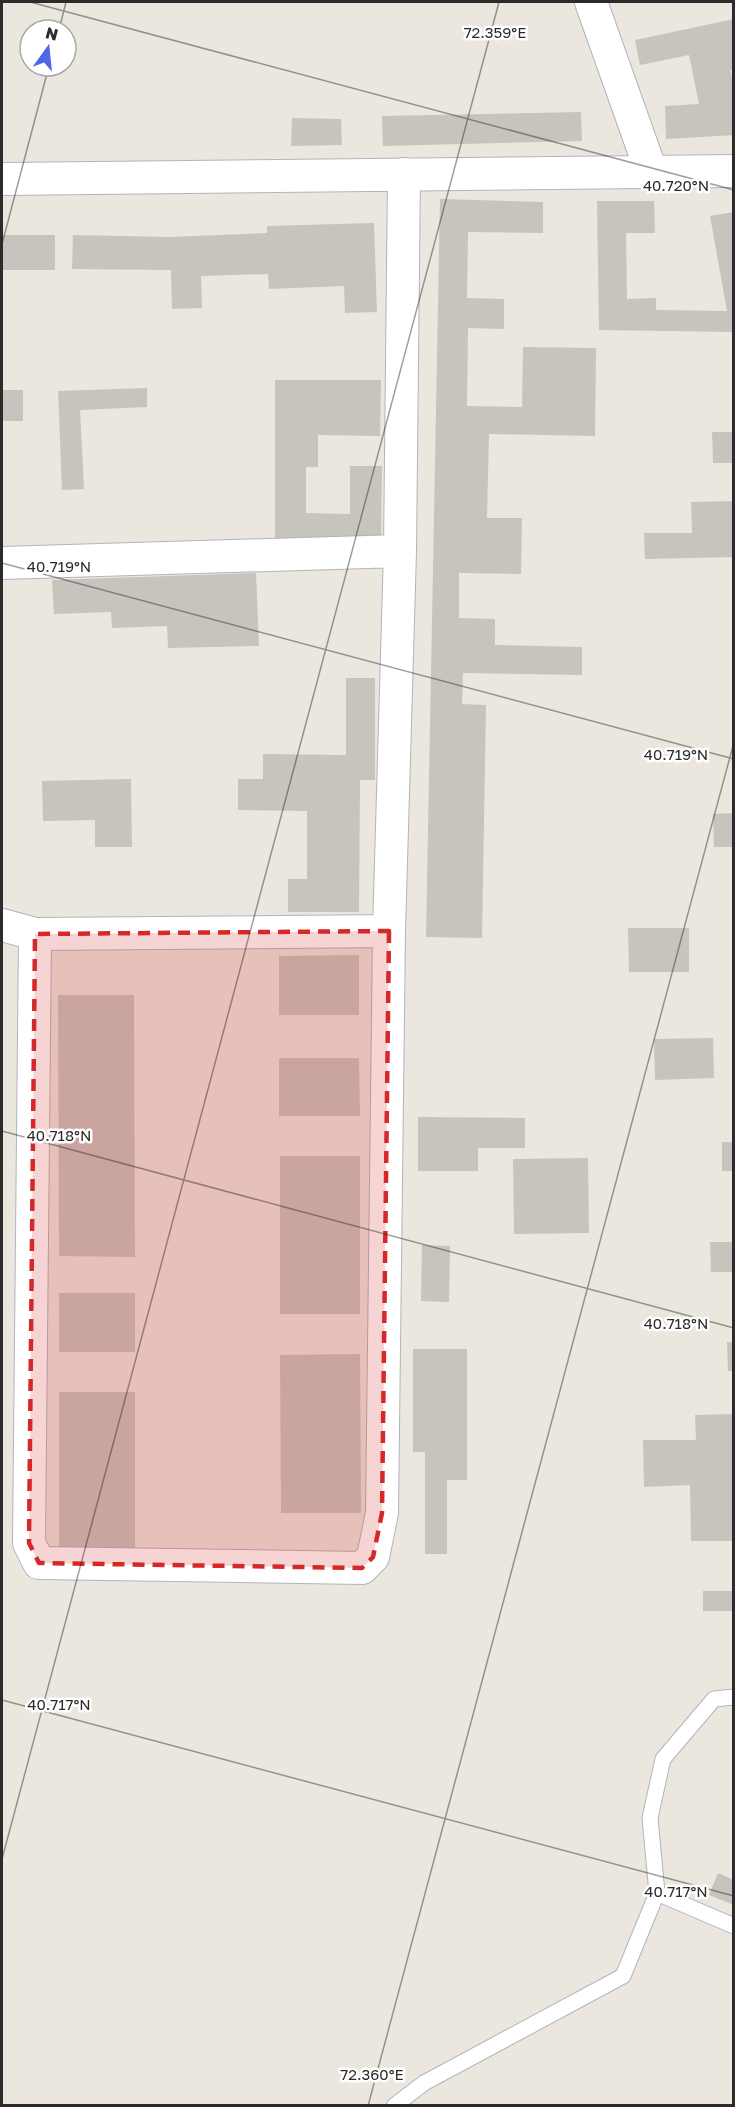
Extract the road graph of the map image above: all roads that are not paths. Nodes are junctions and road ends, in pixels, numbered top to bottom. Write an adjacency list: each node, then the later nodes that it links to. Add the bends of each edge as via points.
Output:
1 (591, 2): 2 (street)
2 (651, 171): 3 (street); 4 (street)
3 (734, 171)
4 (404, 174): 5 (street); 6 (street)
5 (2, 179)
6 (400, 551): 7 (street); 9 (street)
7 (2, 563)
8 (2, 925): 10 (street)
9 (389, 931): 10 (street); 10 (street, via 382,1513 373,1557 362,1568 39,1563 29,1543)
10 (35, 934)
11 (734, 1697): 12 (lane, via 714,1699 663,1759 650,1818)
12 (657, 1893): 13 (lane); 14 (lane, via 623,1976 424,2083)
13 (734, 1926)
14 (394, 2106)

